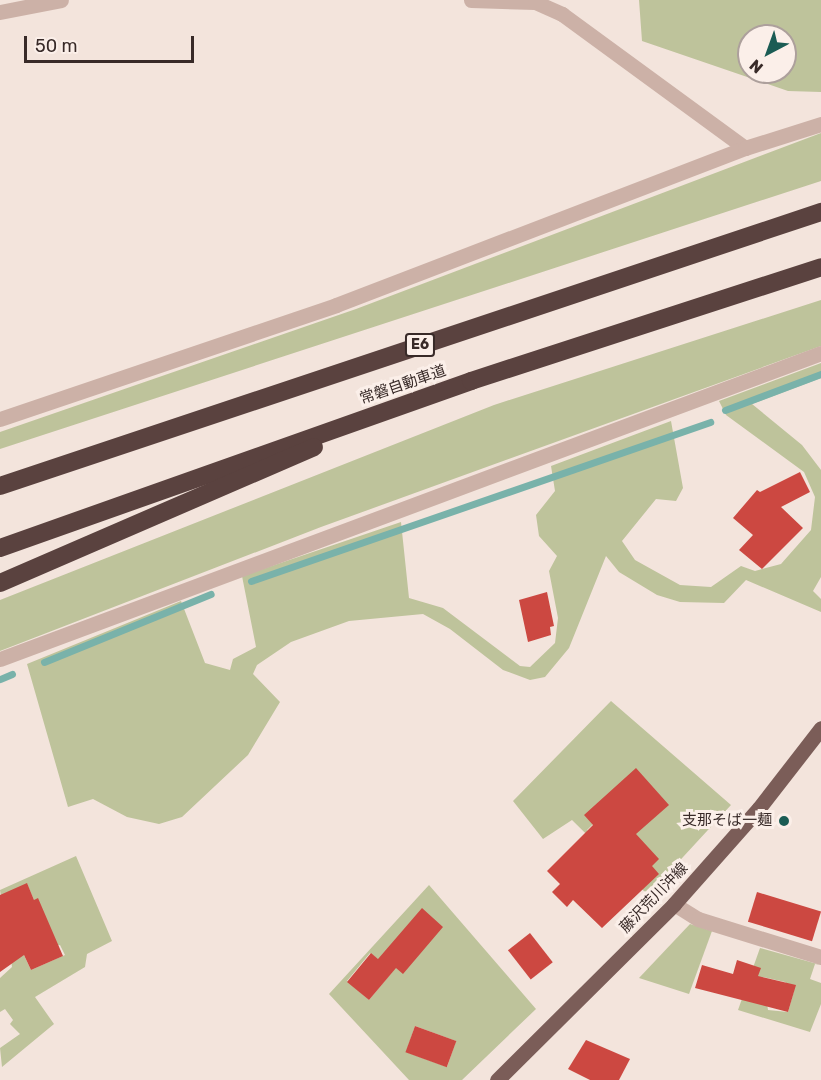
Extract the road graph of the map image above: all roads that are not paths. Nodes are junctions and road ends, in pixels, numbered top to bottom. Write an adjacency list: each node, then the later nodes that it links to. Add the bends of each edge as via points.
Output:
1 (61, 0): 3 (street)
2 (471, 0): 5 (street, via 535,2 562,14)
3 (0, 12)
4 (821, 124): 5 (street)
5 (745, 148): 10 (street, via 336,306)
6 (821, 212): 11 (highway, E6)
7 (821, 267): 9 (highway, 常磐自動車道)
8 (821, 353): 14 (street)
9 (471, 381): 12 (highway, 常磐自動車道); 13 (highway)
10 (0, 419)
11 (0, 486)
12 (0, 548)
13 (0, 582)
14 (0, 659)
15 (821, 728): 16 (main road, 藤沢荒川沖線, via 759,808)
16 (674, 904): 17 (street, via 698,919); 18 (main road, 藤沢荒川沖線)
17 (821, 957)
18 (497, 1080)

